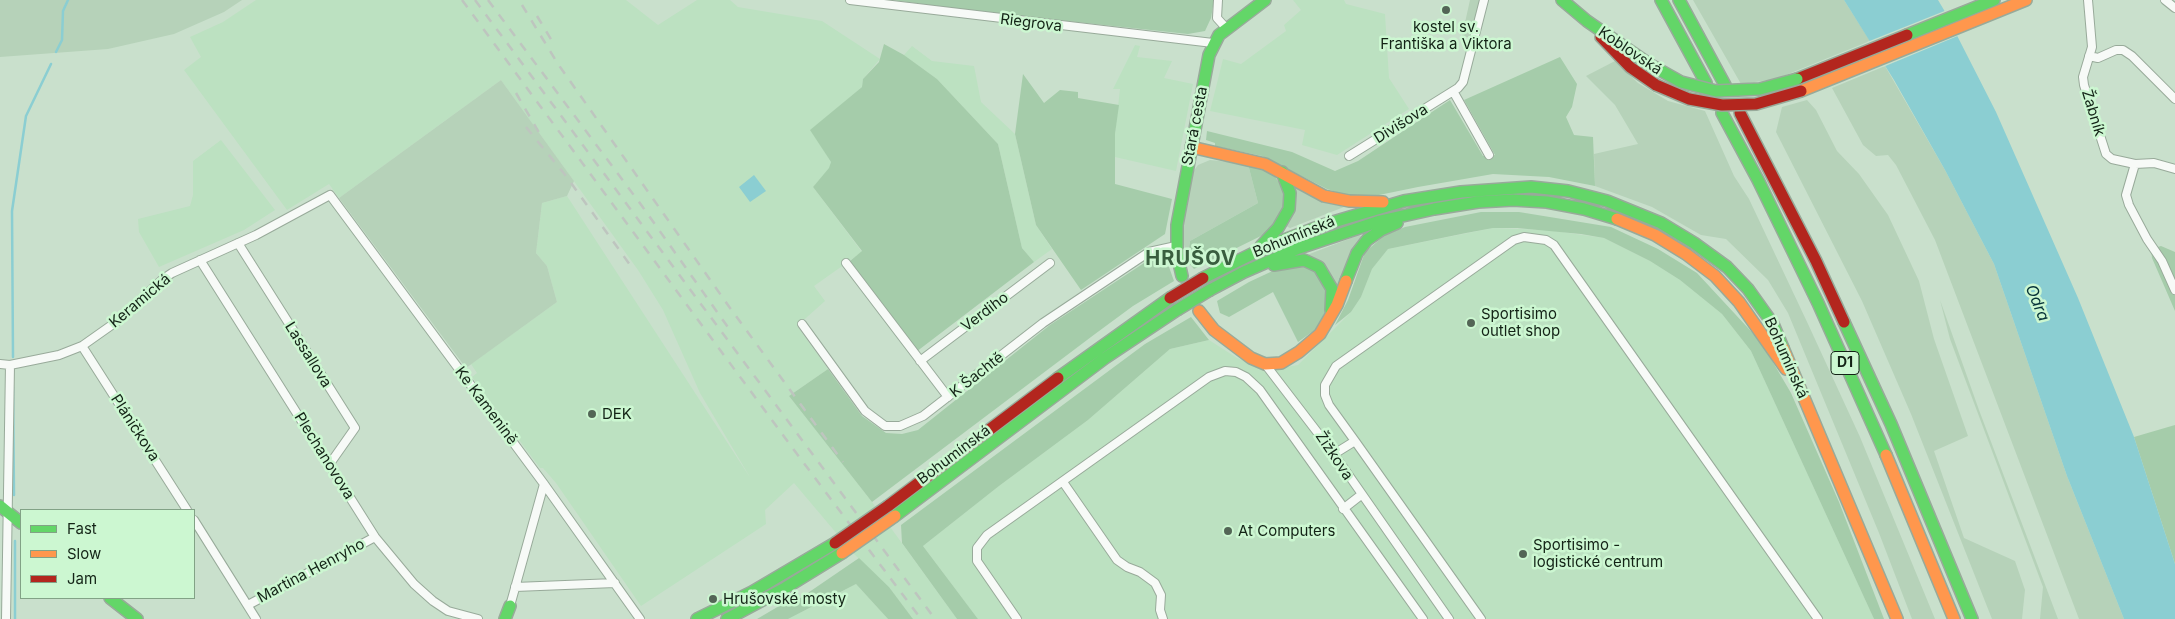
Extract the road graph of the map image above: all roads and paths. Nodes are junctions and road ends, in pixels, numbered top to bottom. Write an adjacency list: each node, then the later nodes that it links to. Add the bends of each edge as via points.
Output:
1 (850, 0): 15 (street, Riegrova)
2 (1218, 0): 14 (street, via 1217,18)
3 (1265, 0): 14 (main road, Stará cesta)
4 (1484, 0): 19 (street, Divišova, via 1463,82)
5 (1562, 0): 13 (main road)
6 (1661, 0): 17 (main road)
7 (1679, 0): 18 (main road)
8 (1994, 0): 13 (main road, Koblovská, bridge, via 1797,80 1760,89 1716,91 1681,82)
9 (2026, 0): 13 (main road, Koblovská, bridge, via 1801,91 1762,103 1722,105 1689,100 1656,85 1620,58)
10 (2088, 0): 16 (street, Žabník, via 2092,46)
11 (2165, 0): 12 (street)
12 (2175, 8)
13 (1587, 21)
14 (1227, 28): 15 (main road, Stará cesta)
15 (1214, 43): 23 (main road, Stará cesta)
16 (2089, 56): 20 (street, via 2098,58 2123,50); 26 (street, Žabník, via 2084,85 2106,154 2112,160)
17 (1706, 82)
18 (1726, 85)
19 (1453, 91): 24 (street); 25 (street, Divišova)
20 (2175, 100)
21 (1722, 113): 86 (main road, D1, via 1822,312 1878,435)
22 (1740, 113): 87 (main road, D1, via 1816,261 1887,415)
23 (1191, 147): 28 (main road, via 1245,158); 33 (main road, Stará cesta)
24 (1489, 155)
25 (1349, 156)
26 (2135, 164): 27 (street, Žabník); 40 (street, via 2126,195 2129,205)
27 (2175, 169)
28 (1282, 172): 30 (main road, via 1324,196 1366,202); 35 (main road, via 1290,196 1286,217 1268,240)
29 (330, 195): 32 (street, Keramická); 55 (street, Ke Kamenině)
30 (1404, 201): 35 (main road, Bohumínská, via 1323,224); 50 (main road, Bohumínská, via 1484,189 1549,188 1607,201 1661,223 1716,259 1748,289 1776,330)
31 (1434, 209): 38 (main road, Bohumínská, via 1327,238); 42 (main road, via 1393,224 1367,240 1352,262); 50 (main road, Bohumínská, via 1496,201 1547,202 1603,214 1655,235 1701,265 1739,302 1776,352)
32 (238, 243): 34 (street, Keramická); 53 (street, Lassallova, via 355,428)
33 (1176, 246): 39 (main road, Stará cesta); 49 (street, K Šachtě, via 1149,252 1043,323)
34 (200, 260): 44 (street, Keramická, via 163,279 116,322); 53 (street, Plechanovova)
35 (1238, 260): 60 (main road, Bohumínská, bridge, via 1170,298 1084,358)
36 (846, 262): 45 (street)
37 (1050, 264): 45 (street, Verdiho)
38 (1244, 272): 42 (main road, via 1294,260 1312,263 1324,273 1332,289); 60 (main road, Bohumínská, bridge, via 1210,290 1105,358)
39 (1182, 276)
40 (2175, 290)
41 (1199, 312): 47 (main road, Žižkova, via 1222,337 1251,358)
42 (1329, 321): 47 (main road, via 1320,334 1299,352 1281,363)
43 (802, 324): 49 (street, K Šachtě, via 865,411 885,426 900,426 923,416)
44 (82, 346): 48 (street, Keramická, via 59,355); 58 (street, Pláničkova)
45 (920, 361): 49 (street)
46 (0, 364): 48 (street, Keramická)
47 (1266, 364): 52 (street, Žižkova)
48 (10, 365): 57 (street)
49 (948, 397)
50 (1808, 405): 85 (main road, Bohumínská)
51 (1355, 441): 52 (street); 83 (street); 84 (street, via 1325,395 1325,384 1336,366 1514,240 1524,237 1546,240 1554,245)
52 (1334, 454): 56 (street, Žižkova)
53 (329, 465): 63 (street, Plechanovova)
54 (1063, 482): 59 (street, via 1209,377 1231,371 1246,377 1260,390); 79 (street, via 987,535 977,548 977,561); 80 (street, via 1117,560 1155,584 1161,595)
55 (544, 484): 64 (street, Ke Kamenině); 65 (street)
56 (1361, 495): 59 (street); 82 (street, Žižkova)
57 (4, 509): 61 (main road); 66 (street)
58 (187, 509)
59 (1343, 509): 81 (street)
60 (891, 511): 77 (main road, Bohumínská, bridge, via 759,588); 78 (main road, Bohumínská, bridge, via 842,553)
61 (20, 522)
62 (195, 522): 68 (street)
63 (374, 537): 68 (street, Martina Henryho); 73 (street, Plechanovova, via 433,601 448,610)
64 (615, 583): 65 (street); 76 (street, Ke Kamenině)
65 (515, 587): 69 (street)
66 (3, 597): 70 (street)
67 (111, 599): 71 (main road)
68 (248, 605): 72 (street)
69 (510, 606): 74 (main road); 75 (main road)
70 (6, 619)
71 (137, 619)
72 (256, 619)
73 (478, 619)
74 (505, 619)
75 (510, 619)
76 (640, 619)
77 (697, 619)
78 (727, 619)
79 (1017, 619)
80 (1163, 619)
81 (1423, 619)
82 (1449, 619)
83 (1481, 619)
84 (1818, 619)
85 (1897, 619)
86 (1954, 619)
87 (1972, 619)

